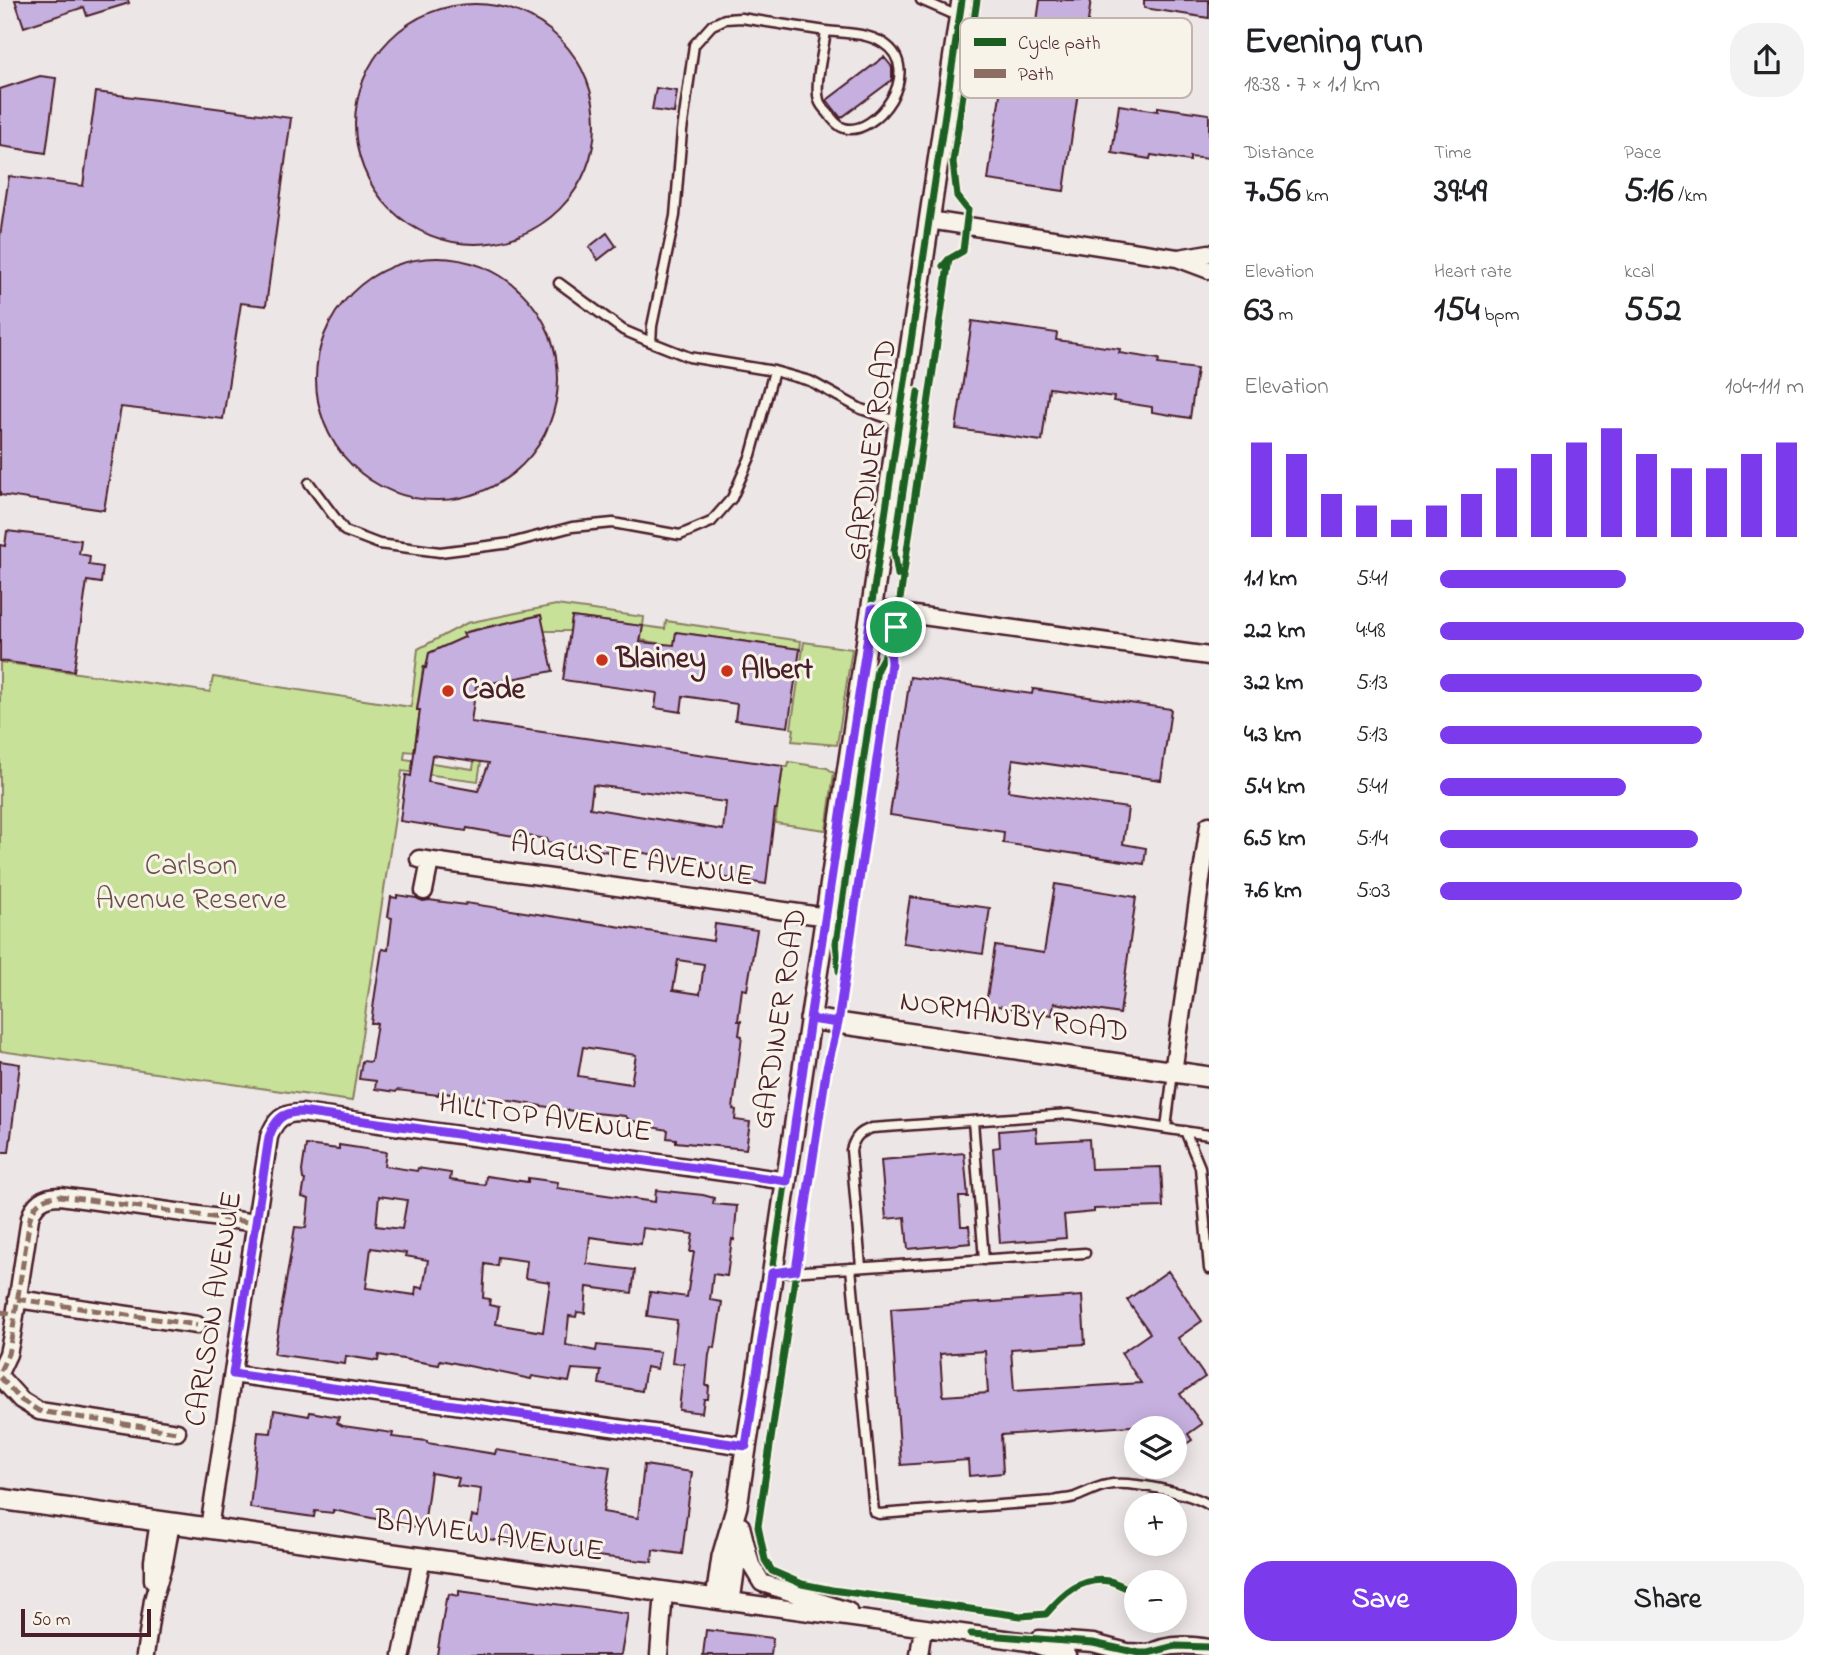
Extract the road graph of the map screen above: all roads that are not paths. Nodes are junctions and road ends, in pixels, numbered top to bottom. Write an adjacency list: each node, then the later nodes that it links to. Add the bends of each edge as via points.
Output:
1 (921, 0): 2 (lane)
2 (961, 9): 4 (street, GARDINER ROAD)
3 (826, 31): 3 (lane, via 819,101 836,123 858,128 888,104 899,85 901,66 896,53 883,43 867,36); 9 (lane, via 725,19 712,25 694,45 675,216)
4 (929, 220): 6 (street); 11 (street, GARDINER ROAD)
5 (1209, 253): 6 (street)
6 (1177, 258): 7 (street)
7 (1209, 270)
8 (559, 284): 9 (lane, via 623,330)
9 (651, 342): 10 (lane, via 688,357)
10 (774, 371): 11 (lane); 12 (lane, via 751,455 732,498 711,522 680,535 613,523 440,552 379,544 345,531)
11 (900, 422): 13 (street, GARDINER ROAD)
12 (309, 483)
13 (872, 609): 14 (street); 17 (street, GARDINER ROAD)
14 (1209, 656)
15 (1209, 825): 19 (street)
16 (424, 891): 17 (street, AUGUSTE AVENUE, via 425,860)
17 (827, 917): 18 (street, GARDINER ROAD)
18 (810, 1019): 19 (street, NORMANBY ROAD); 26 (street, GARDINER ROAD)
19 (1173, 1072): 20 (street, NORMANBY ROAD); 23 (lane)
20 (1209, 1077)
21 (295, 1112): 26 (street, HILLTOP AVENUE); 27 (street, CARLSON AVENUE, via 280,1117 272,1128)
22 (974, 1121): 23 (lane, via 1069,1114); 29 (lane); 30 (lane, via 872,1128 854,1139 851,1150)
23 (1166, 1128): 24 (lane)
24 (1185, 1131): 25 (lane); 32 (lane, via 1200,1167)
25 (1209, 1135)
26 (787, 1181): 33 (street, GARDINER ROAD)
27 (256, 1223): 34 (street, via 60,1196 46,1198 32,1211); 37 (street, CARLSON AVENUE)
28 (1086, 1253): 29 (lane)
29 (984, 1260): 30 (lane)
30 (861, 1267): 31 (lane)
31 (851, 1268): 33 (lane); 42 (lane, via 874,1512 1053,1501 1125,1483 1182,1494)
32 (1209, 1269)
33 (772, 1273): 40 (street, GARDINER ROAD)
34 (10, 1308): 35 (street); 36 (street, via 8,1354)
35 (197, 1325)
36 (0, 1371)
37 (233, 1374): 40 (street); 45 (street, CARLSON AVENUE)
38 (0, 1377): 39 (street, via 21,1400 39,1411)
39 (177, 1432)
40 (746, 1446): 43 (street, GARDINER ROAD)
41 (0, 1499): 44 (street, BAYVIEW AVENUE)
42 (1209, 1505)
43 (737, 1507): 48 (street, GARDINER ROAD, via 722,1557); 49 (street, GARDINER ROAD, via 751,1565 762,1583)
44 (165, 1522): 45 (street, BAYVIEW AVENUE); 54 (street, via 153,1561)
45 (209, 1528): 46 (street, BAYVIEW AVENUE)
46 (417, 1557): 47 (street, BAYVIEW AVENUE); 55 (street, via 407,1589)
47 (670, 1593): 48 (street, BAYVIEW AVENUE); 56 (street)
48 (723, 1600): 49 (street, BAYVIEW AVENUE)
49 (873, 1621): 50 (street, BAYVIEW AVENUE)
50 (923, 1628): 51 (street, BAYVIEW AVENUE); 57 (street)
51 (971, 1634): 53 (street, BAYVIEW AVENUE, via 1080,1642); 58 (street, BAYVIEW AVENUE, via 1028,1642)
52 (1207, 1647): 53 (street, BAYVIEW AVENUE, via 1175,1646)
53 (1147, 1654)
54 (145, 1655)
55 (402, 1655)
56 (661, 1655)
57 (919, 1655)
58 (1067, 1655)

